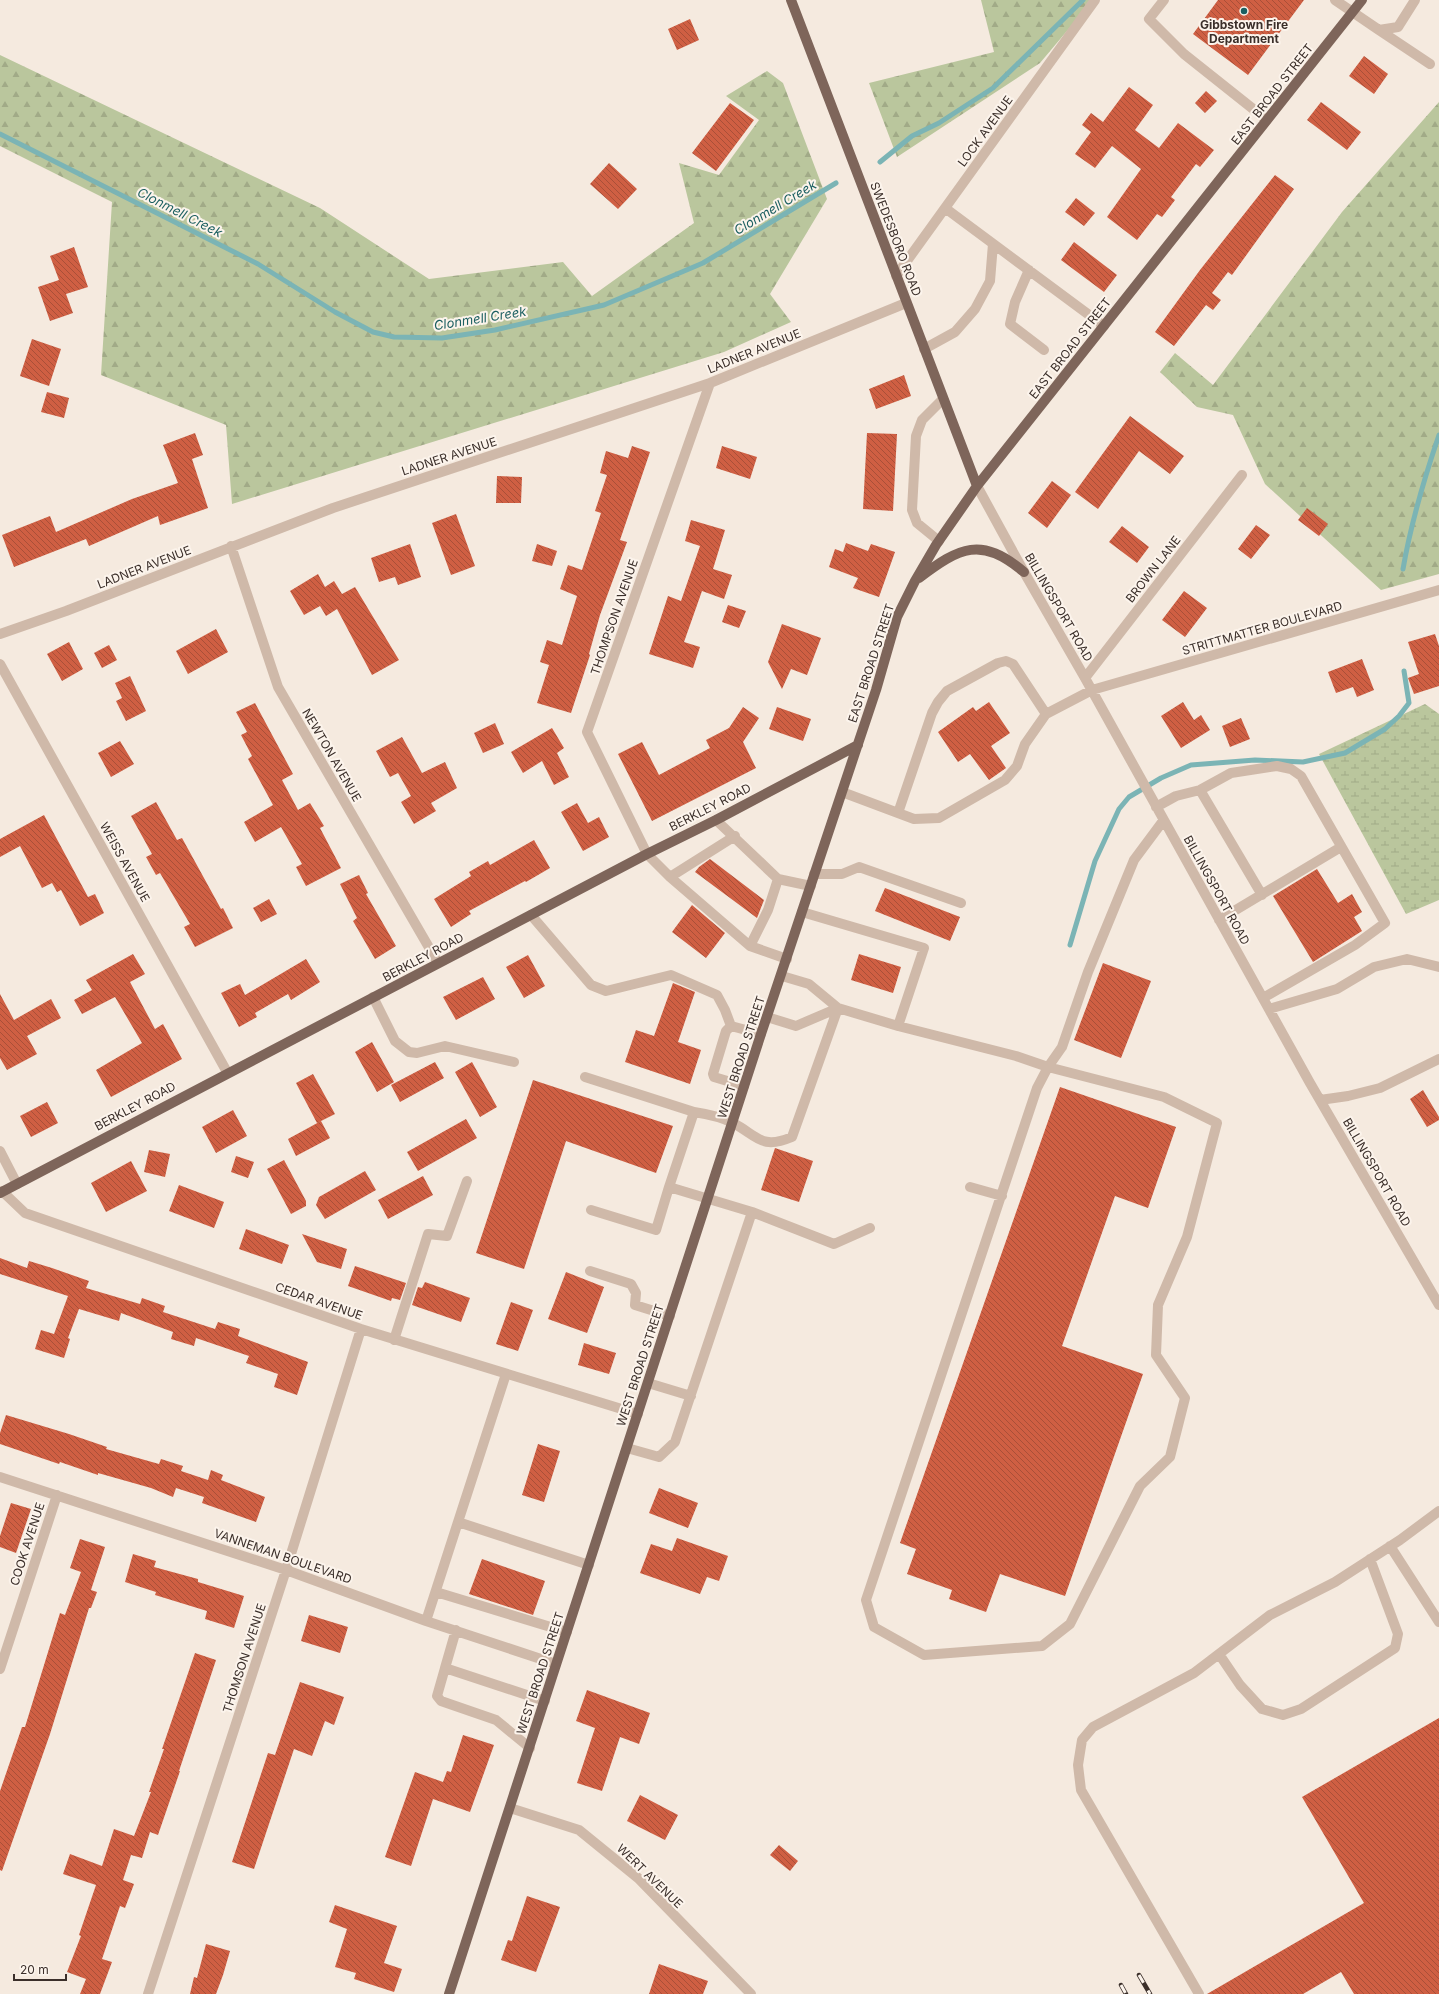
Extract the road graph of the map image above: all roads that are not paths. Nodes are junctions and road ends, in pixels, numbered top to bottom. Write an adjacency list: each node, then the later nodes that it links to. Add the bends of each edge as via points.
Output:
1 (791, 0): 14 (main road, SWEDESBORO ROAD)
2 (1095, 0): 11 (street, LOCK AVENUE)
3 (1164, 0): 10 (street, via 1149,20 1184,54)
4 (1335, 0): 7 (street)
5 (1362, 0): 7 (main road, EAST BROAD STREET)
6 (1415, 0): 8 (street, via 1398,27)
7 (1352, 13): 8 (street); 10 (main road, EAST BROAD STREET)
8 (1379, 30): 9 (street)
9 (1430, 64)
10 (1267, 120): 16 (main road, EAST BROAD STREET)
11 (945, 208): 12 (street); 14 (street, LOCK AVENUE)
12 (993, 244): 13 (street); 17 (street, via 990,280 975,309 956,332)
13 (1028, 270): 16 (street); 18 (street, via 1015,302 1010,324)
14 (896, 276): 15 (main road, SWEDESBORO ROAD)
15 (906, 303): 17 (main road, SWEDESBORO ROAD); 19 (street, LADNER AVENUE)
16 (1104, 326): 22 (main road, EAST BROAD STREET)
17 (924, 349): 20 (main road, SWEDESBORO ROAD)
18 (1044, 350)
19 (710, 383): 24 (street, LADNER AVENUE, via 333,508); 42 (street, THOMPSON AVENUE, via 587,732)
20 (943, 399): 22 (main road, SWEDESBORO ROAD); 23 (street, via 922,420 916,436 912,510 917,523)
21 (1242, 475): 30 (street, BROWN LANE)
22 (977, 486): 23 (main road, EAST BROAD STREET); 25 (street, BILLINGSPORT ROAD)
23 (939, 541): 26 (main road, EAST BROAD STREET)
24 (231, 546): 28 (street, LADNER AVENUE, via 66,611); 54 (street, NEWTON AVENUE, via 278,687)
25 (1024, 572): 26 (main road, via 995,552 975,548 948,556); 30 (street, BILLINGSPORT ROAD)
26 (915, 581): 33 (main road, EAST BROAD STREET, via 897,617)
27 (1439, 590): 31 (street, STRITTMATTER BOULEVARD)
28 (0, 634)
29 (0, 664): 68 (street, WEISS AVENUE)
30 (1085, 678): 31 (street, BILLINGSPORT ROAD)
31 (1092, 690): 32 (street, STRITTMATTER BOULEVARD); 36 (street, BILLINGSPORT ROAD)
32 (1046, 714): 37 (street, via 1024,744 1017,766 1005,780 939,818 914,819); 37 (street, via 1013,664 1006,661 947,692 932,713)
33 (858, 745): 35 (main road, WEST BROAD STREET); 38 (main road, BERKLEY ROAD)
34 (1200, 790): 36 (street); 41 (street, via 1231,773 1277,766 1291,769 1301,776); 47 (street)
35 (842, 792): 37 (street); 43 (main road, WEST BROAD STREET)
36 (1153, 802): 39 (street, BILLINGSPORT ROAD)
37 (898, 813)
38 (716, 820): 40 (street); 42 (main road, BERKLEY ROAD)
39 (1163, 821): 51 (street, BILLINGSPORT ROAD); 67 (street, via 1134,860 1088,972 1062,1047)
40 (735, 836): 44 (street); 45 (street)
41 (1341, 848): 47 (street); 58 (street, via 1385,923 1354,945)
42 (647, 854): 44 (street, THOMPSON AVENUE); 50 (main road, BERKLEY ROAD)
43 (814, 874): 46 (main road, WEST BROAD STREET); 48 (street, via 842,874 859,867)
44 (670, 877): 52 (street, THOMPSON AVENUE)
45 (778, 878): 46 (street); 52 (street, via 768,910)
46 (810, 886): 49 (main road, WEST BROAD STREET)
47 (1262, 895): 51 (street)
48 (961, 903)
49 (802, 912): 53 (main road, WEST BROAD STREET); 63 (street, via 924,948)
50 (531, 915): 54 (main road, BERKLEY ROAD); 62 (street, via 591,985 606,991 670,975 717,994)
51 (1219, 920): 58 (street, BILLINGSPORT ROAD)
52 (750, 946): 53 (street)
53 (787, 959): 56 (main road, WEST BROAD STREET)
54 (438, 963): 57 (main road, BERKLEY ROAD)
55 (1439, 967): 60 (street, via 1407,958 1374,967 1336,989)
56 (782, 976): 59 (street, via 809,984); 61 (main road, WEST BROAD STREET)
57 (373, 997): 66 (street, via 395,1041 409,1052 417,1053 445,1046); 68 (main road, BERKLEY ROAD)
58 (1263, 998): 60 (street, BILLINGSPORT ROAD)
59 (838, 1008): 61 (street, via 796,1026); 63 (street); 73 (street, via 792,1137 778,1143 759,1141)
60 (1269, 1009): 71 (street, BILLINGSPORT ROAD)
61 (767, 1017): 64 (main road, WEST BROAD STREET)
62 (730, 1026): 64 (street); 70 (street, via 712,1074 714,1078)
63 (898, 1026): 67 (street, via 1016,1056)
64 (761, 1034): 70 (main road, WEST BROAD STREET)
65 (1439, 1059): 71 (street, via 1380,1088)
66 (514, 1062)
67 (1048, 1067): 80 (street, via 1037,1088); 80 (street, via 1164,1097 1217,1123 1187,1237 1158,1305 1156,1355 1185,1398 1170,1457 1140,1486 1070,1624 1042,1646 924,1655 874,1627 866,1600)
68 (227, 1072): 76 (main road, BERKLEY ROAD)
69 (585, 1077): 72 (street)
70 (744, 1086): 73 (main road, WEST BROAD STREET)
71 (1320, 1100): 86 (street, BILLINGSPORT ROAD)
72 (694, 1112): 73 (street); 77 (street)
73 (733, 1122): 81 (main road, WEST BROAD STREET)
74 (0, 1151): 76 (street)
75 (467, 1181): 89 (street, via 447,1236 428,1234)
76 (17, 1184): 79 (main road, BERKLEY ROAD)
77 (669, 1187): 81 (street); 82 (street, via 656,1230)
78 (970, 1187): 80 (street)
79 (1, 1192): 88 (street, CEDAR AVENUE, via 25,1213)
80 (1002, 1196)
81 (708, 1199): 83 (street); 87 (main road, WEST BROAD STREET)
82 (591, 1210)
83 (752, 1212): 84 (street, via 834,1244); 92 (street)
84 (870, 1228)
85 (590, 1271): 87 (street, via 631,1284 636,1293 635,1305)
86 (1439, 1305)
87 (670, 1316): 91 (main road, WEST BROAD STREET)
88 (361, 1329): 89 (street, CEDAR AVENUE); 102 (street, THOMSON AVENUE)
89 (394, 1340): 90 (street, CEDAR AVENUE)
90 (506, 1374): 93 (street, CEDAR AVENUE); 98 (street)
91 (648, 1383): 92 (street); 93 (main road, WEST BROAD STREET)
92 (691, 1396): 94 (street, via 675,1442 659,1456)
93 (638, 1414): 94 (main road, WEST BROAD STREET)
94 (627, 1448): 101 (main road, WEST BROAD STREET)
95 (0, 1477): 96 (street, VANNEMAN BOULEVARD)
96 (57, 1495): 102 (street, VANNEMAN BOULEVARD); 111 (street, COOK AVENUE)
97 (1439, 1511): 99 (street)
98 (458, 1522): 101 (street); 103 (street)
99 (1390, 1546): 100 (street); 105 (street)
100 (1370, 1559): 108 (street, via 1335,1582 1270,1614); 108 (street, via 1398,1634 1395,1648 1301,1709 1283,1715 1262,1709 1240,1685)
101 (589, 1565): 107 (main road, WEST BROAD STREET)
102 (286, 1570): 104 (street, VANNEMAN BOULEVARD); 115 (street, THOMSON AVENUE)
103 (436, 1592): 104 (street); 107 (street)
104 (426, 1620): 106 (street, VANNEMAN BOULEVARD)
105 (1439, 1622)
106 (456, 1630): 109 (street, VANNEMAN BOULEVARD); 110 (street)
107 (567, 1632): 109 (main road, WEST BROAD STREET)
108 (1219, 1654): 118 (street, via 1194,1673 1093,1726 1082,1740 1078,1764 1081,1790)
109 (556, 1664): 112 (main road, WEST BROAD STREET)
110 (445, 1668): 112 (street); 113 (street, via 437,1696 441,1701 496,1720)
111 (0, 1669)
112 (544, 1701): 113 (main road, WEST BROAD STREET)
113 (530, 1748): 114 (main road, WEST BROAD STREET)
114 (510, 1808): 116 (main road, WEST BROAD STREET); 117 (street, WERT AVENUE, via 579,1830 638,1878)
115 (148, 1994)
116 (449, 1994)
117 (751, 1994)
118 (1199, 1994)

